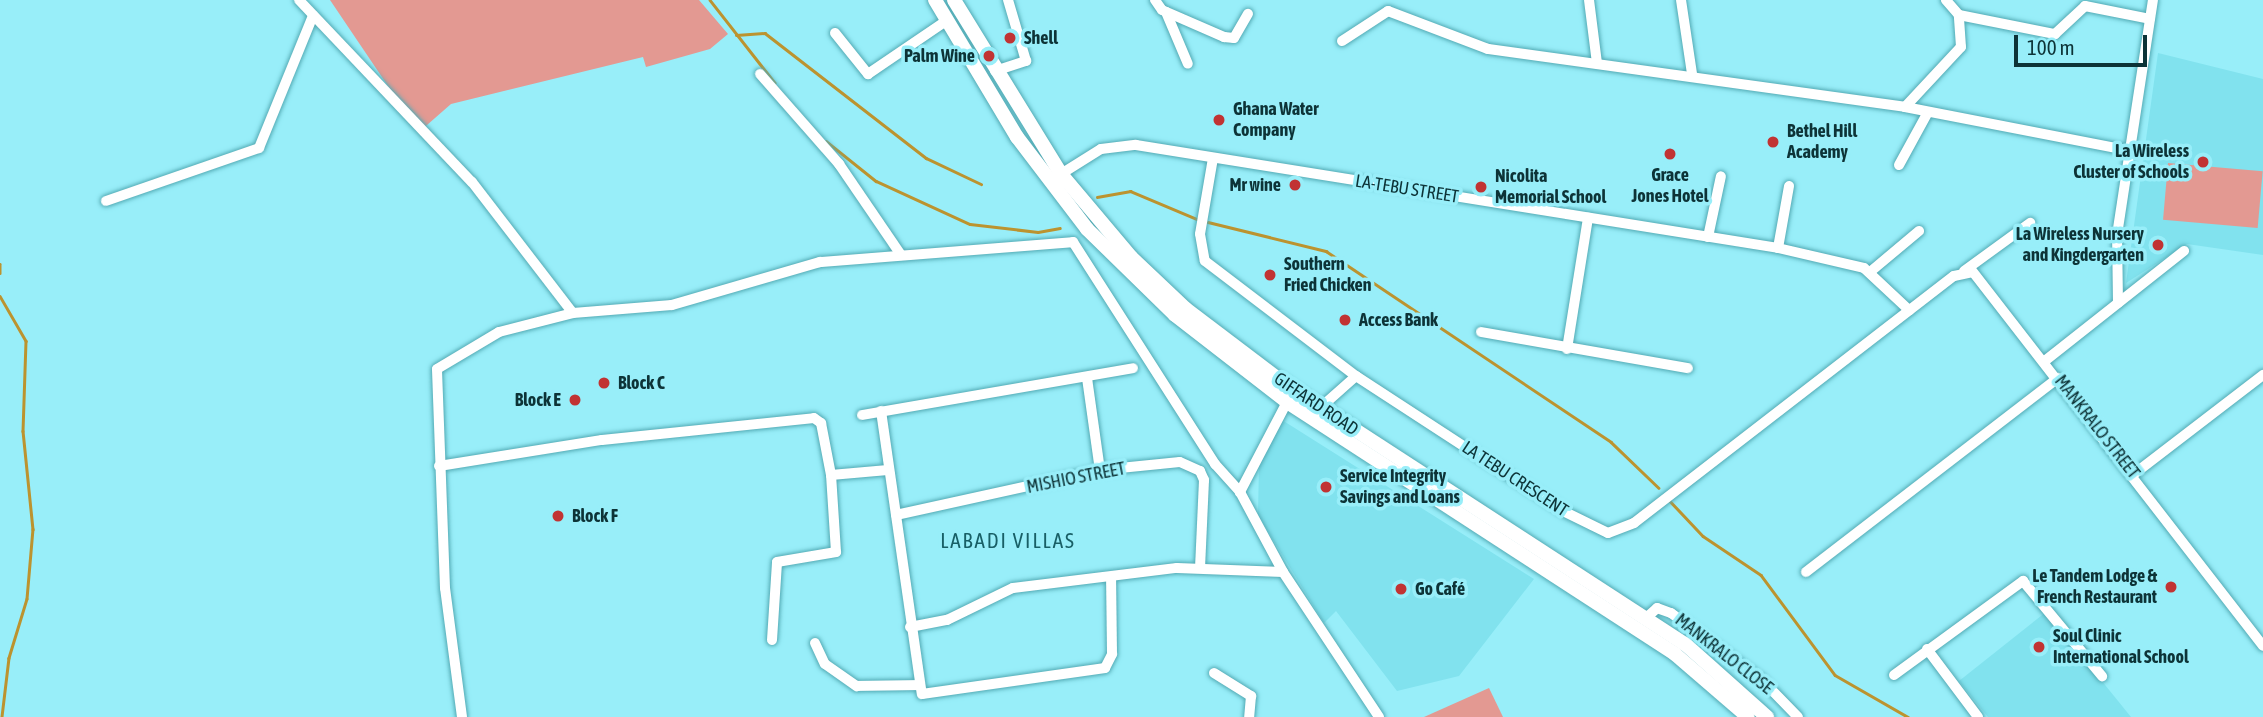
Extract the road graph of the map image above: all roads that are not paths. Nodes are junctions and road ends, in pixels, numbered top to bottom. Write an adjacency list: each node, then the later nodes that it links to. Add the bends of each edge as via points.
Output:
1 (299, 0): 13 (street)
2 (956, 0): 9 (street); 19 (main road, GIFFARD ROAD)
3 (1008, 0): 19 (street, via 1026,61)
4 (1155, 0): 10 (street)
5 (1589, 0): 17 (street)
6 (1681, 0): 21 (street)
7 (1946, 0): 12 (street)
8 (2153, 0): 14 (street)
9 (941, 10): 15 (street, via 868,74); 33 (main road, GIFFARD ROAD, via 1017,137)
10 (1166, 12): 11 (street, via 1234,38); 18 (street)
11 (1248, 14)
12 (1959, 15): 14 (street, via 2055,34 2085,6); 22 (street, via 1961,47)
13 (313, 16): 30 (street, via 259,148); 44 (street, via 472,183)
14 (2150, 19): 24 (street)
15 (835, 33)
16 (1342, 41): 17 (street, via 1384,10 1431,23 1478,46)
17 (1597, 63): 21 (street)
18 (1188, 64)
19 (995, 71): 27 (main road, GIFFARD ROAD)
20 (760, 74): 39 (street, via 839,164)
21 (1692, 74): 22 (street)
22 (1905, 107): 23 (street)
23 (1928, 112): 24 (street); 26 (street)
24 (2132, 151): 42 (street, via 2117,235)
25 (1213, 158): 27 (street, LA-TEBU STREET, via 1110,146); 31 (street, LA-TEBU STREET); 51 (street, LA TEBU CRESCENT, via 1200,234 1205,261)
26 (1899, 165)
27 (1061, 174): 55 (main road, GIFFARD ROAD, via 1131,257 1186,309)
28 (1721, 176): 35 (street)
29 (1788, 186): 37 (street)
30 (106, 201)
31 (1588, 218): 35 (street, LA-TEBU STREET); 46 (street)
32 (2030, 223): 40 (street)
33 (1087, 229): 36 (street); 54 (main road, GIFFARD ROAD, via 1175,316)
34 (1919, 231): 41 (street)
35 (1708, 237): 37 (street, LA-TEBU STREET)
36 (1066, 242): 39 (street); 63 (street, via 1077,244 1215,464)
37 (1778, 248): 41 (street, LA-TEBU STREET)
38 (2184, 251): 42 (street)
39 (901, 255): 44 (street, via 801,266 672,305)
40 (1964, 271): 43 (street); 47 (street, MANKRALO STREET, via 1980,276)
41 (1870, 272): 43 (street, LA-TEBU STREET)
42 (2118, 303): 47 (street)
43 (1909, 310): 51 (street, LA TEBU CRESCENT, via 1634,523 1608,533 1563,511)
44 (573, 313): 58 (street, via 499,332 440,362)
45 (1481, 332): 46 (street)
46 (1567, 349): 49 (street)
47 (2046, 360): 53 (street, MANKRALO STREET)
48 (1133, 368): 52 (street)
49 (1688, 368)
50 (2263, 375): 61 (street)
51 (1356, 376): 55 (street)
52 (1087, 378): 56 (street); 60 (street)
53 (2059, 378): 61 (street, MANKRALO STREET); 67 (street)
54 (1287, 402): 63 (street); 82 (main road, GIFFARD ROAD, via 1675,654)
55 (1320, 408): 69 (main road, GIFFARD ROAD)
56 (881, 411): 57 (street); 59 (street)
57 (862, 415)
58 (439, 466): 62 (street, via 603,440 814,418 821,423); 79 (street)
59 (888, 470): 62 (street); 64 (street)
60 (1100, 470): 64 (street, MISHIO STREET); 65 (street, MISHIO STREET, via 1180,462 1200,471)
61 (2134, 474): 73 (street, MANKRALO STREET)
62 (831, 475): 71 (street, via 836,552 777,562)
63 (1240, 492): 66 (street)
64 (896, 515): 70 (street)
65 (1200, 568): 66 (street, via 1246,575); 68 (street)
66 (1283, 572): 81 (street)
67 (1806, 572)
68 (1111, 576): 70 (street, via 1013,588 947,620); 78 (street, via 1112,654 1095,674 926,695)
69 (1646, 618): 83 (main road, GIFFARD ROAD); 84 (street, MANKRALO CLOSE, via 1657,608 1671,613 1761,679)
70 (910, 627): 78 (street)
71 (772, 640)
72 (815, 643): 78 (street, via 824,663 857,686)
73 (2263, 646)
74 (1927, 649): 76 (street); 77 (street, via 2023,581); 85 (street)
75 (1214, 673): 80 (street, via 1251,696)
76 (1894, 675)
77 (2102, 676)
78 (918, 685)
79 (462, 717)
80 (1250, 717)
81 (1380, 717)
82 (1748, 717)
83 (1767, 717)
84 (1798, 717)
85 (1978, 717)

